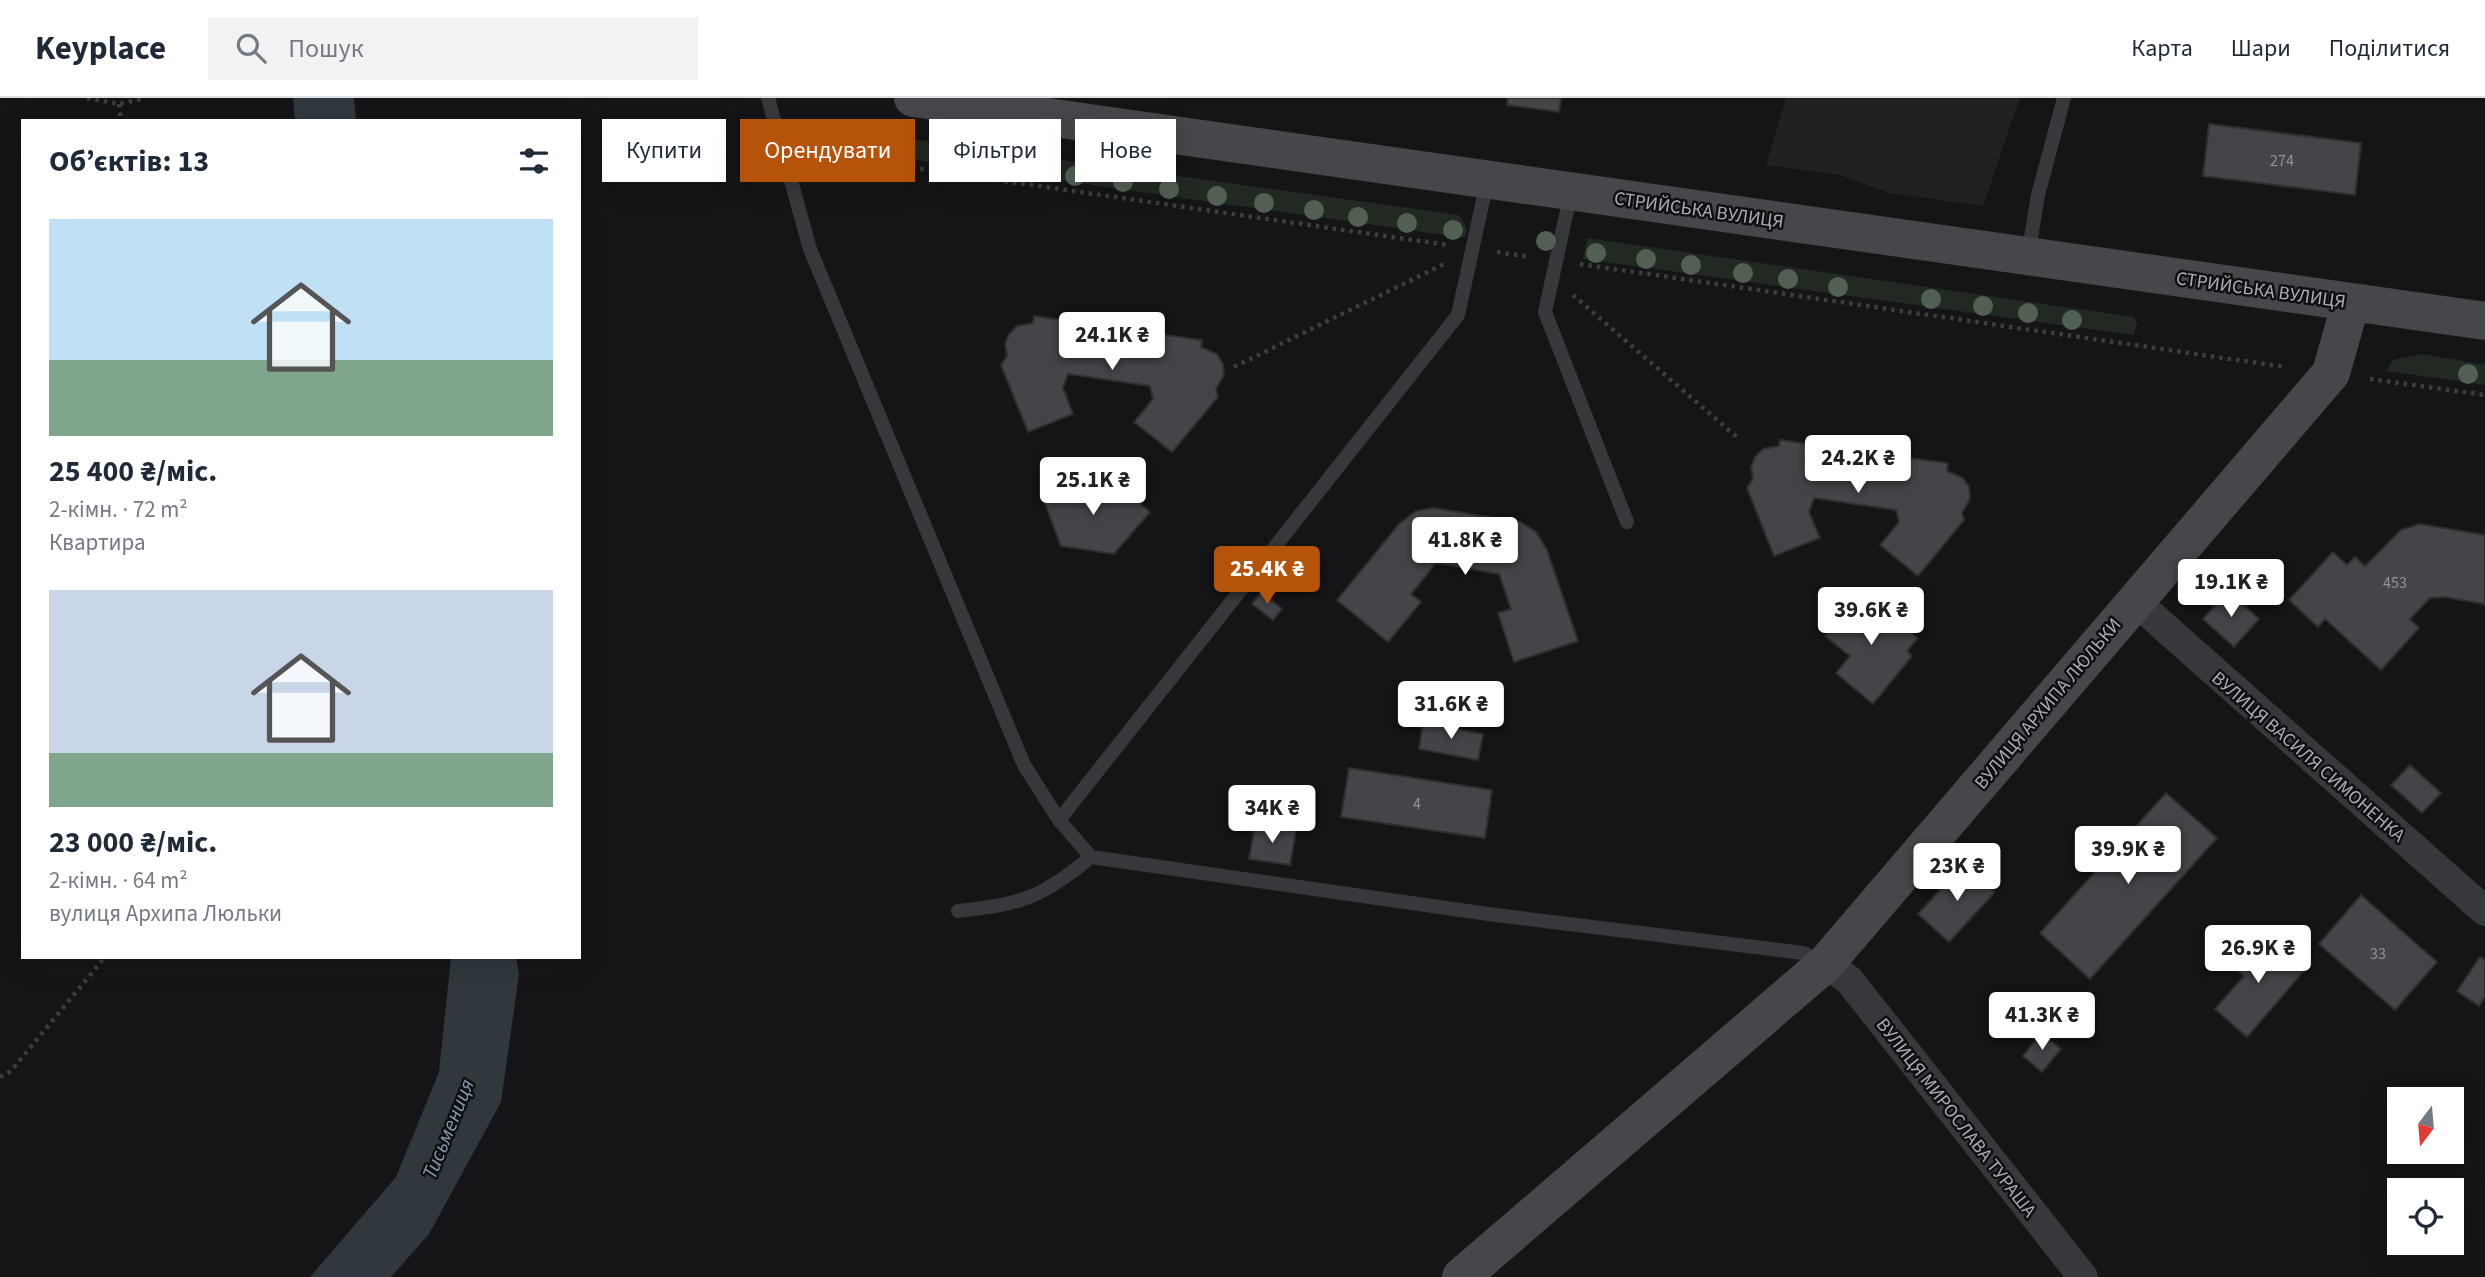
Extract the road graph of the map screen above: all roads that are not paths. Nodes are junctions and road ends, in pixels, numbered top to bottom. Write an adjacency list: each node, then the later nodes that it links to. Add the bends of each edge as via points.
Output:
1 (768, 98): 11 (lane, via 810,249 1024,765)
2 (914, 98): 4 (main road, СТРИЙСЬКА ВУЛИЦЯ)
3 (2064, 98): 6 (lane, via 2038,195)
4 (1488, 178): 5 (main road, СТРИЙСЬКА ВУЛИЦЯ); 11 (lane, via 1458,315)
5 (1571, 190): 6 (main road, СТРИЙСЬКА ВУЛИЦЯ); 9 (lane, via 1545,312)
6 (2028, 258): 7 (main road, СТРИЙСЬКА ВУЛИЦЯ)
7 (2351, 302): 8 (main road, СТРИЙСЬКА ВУЛИЦЯ); 10 (main road, ВУЛИЦЯ АРХИПА ЛЮЛЬКИ, via 2331,373)
8 (2485, 321)
9 (1627, 522)
10 (2134, 600): 14 (street, ВУЛИЦЯ ВАСИЛЯ СИМОНЕНКА); 15 (main road, ВУЛИЦЯ АРХИПА ЛЮЛЬКИ)
11 (1059, 820): 12 (lane)
12 (1091, 857): 13 (lane, via 1052,888 1011,905); 15 (lane, via 1803,953)
13 (958, 911)
14 (2485, 911)
15 (1826, 963): 16 (main road, ВУЛИЦЯ АРХИПА ЛЮЛЬКИ); 17 (street, ВУЛИЦЯ МИРОСЛАВА ТУРАША, via 1849,980)
16 (1461, 1277)
17 (2082, 1277)

